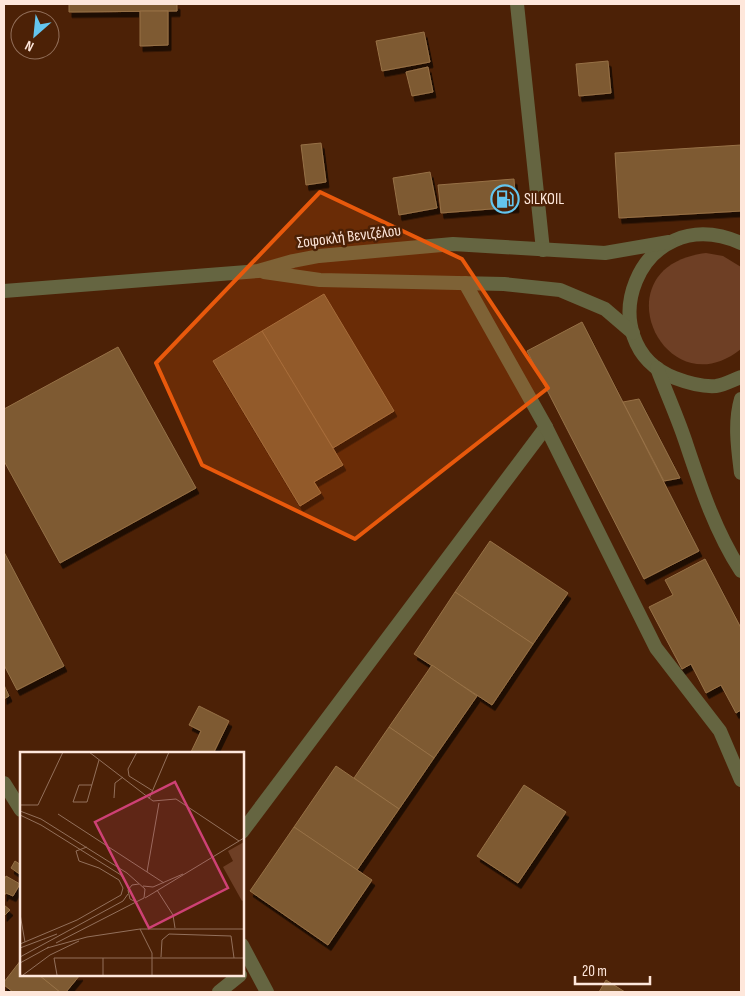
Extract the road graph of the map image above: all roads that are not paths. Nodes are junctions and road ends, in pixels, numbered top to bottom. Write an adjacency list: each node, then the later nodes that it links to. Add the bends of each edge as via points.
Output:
1 (517, 4): 4 (street)
2 (669, 242): 3 (street, via 686,235 704,233 723,235); 4 (street, Σοφοκλή Βενιζέλου, via 605,253); 8 (street, via 648,258 634,281 629,307)
3 (741, 243)
4 (543, 250): 5 (street, Σοφοκλή Βενιζέλου, via 453,244 319,256)
5 (258, 272): 6 (street, via 320,280); 7 (street, Σοφοκλή Βενιζέλου)
6 (464, 283): 8 (street, via 560,290 605,309); 12 (street)
7 (4, 291)
8 (633, 333): 9 (street, via 645,356)
9 (657, 367): 10 (street, via 665,374 690,384 716,386); 14 (street, via 704,498)
10 (741, 377)
11 (741, 399): 13 (street, via 737,444)
12 (546, 427): 15 (street, via 656,648 720,731); 18 (street)
13 (741, 473)
14 (741, 571)
15 (741, 780)
16 (4, 783): 17 (street)
17 (20, 808)
18 (244, 829)
19 (245, 971): 22 (street)
20 (239, 976): 21 (street)
21 (219, 992)
22 (267, 992)

